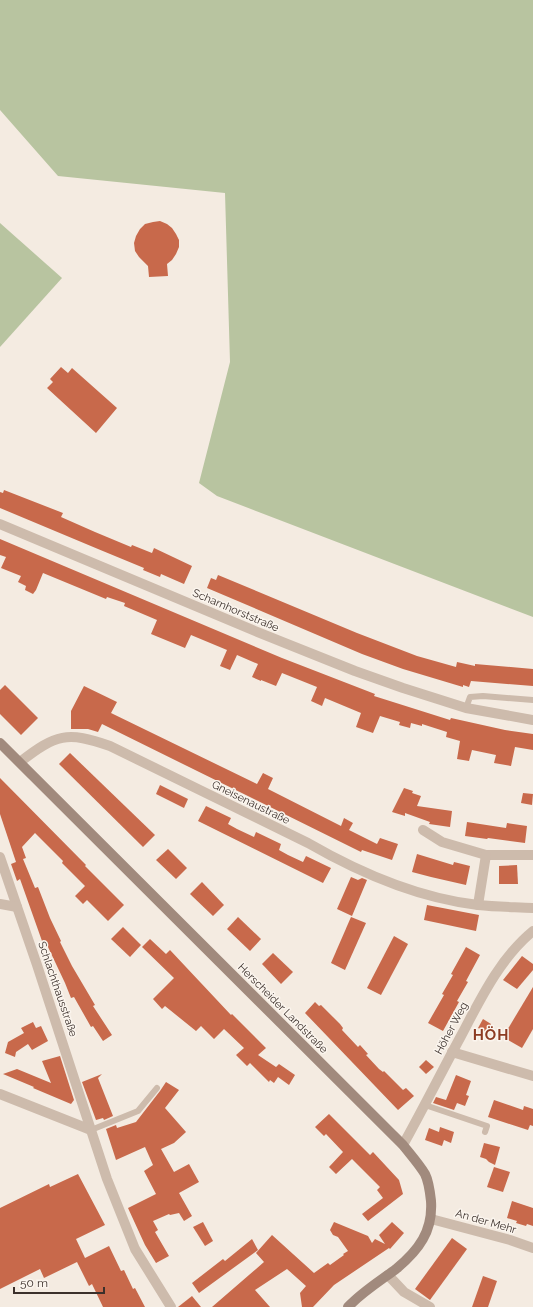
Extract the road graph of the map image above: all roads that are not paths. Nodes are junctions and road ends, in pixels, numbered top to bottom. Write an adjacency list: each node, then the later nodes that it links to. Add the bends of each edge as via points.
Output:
1 (0, 524): 3 (street, Scharnhorststraße, via 255,631 396,686)
2 (533, 700): 3 (lane, via 470,697)
3 (466, 708): 4 (street, Scharnhorststraße)
4 (533, 720)
5 (0, 743): 6 (main road, Herscheider Landstraße)
6 (20, 762): 12 (street, Gneisenaustraße, via 51,740 70,736 90,739 110,746 371,875 419,892); 23 (main road, Herscheider Landstraße)
7 (423, 830): 8 (street, via 442,842)
8 (486, 855): 9 (street); 12 (street)
9 (533, 855)
10 (0, 858): 13 (street, Schlachthausstraße)
11 (0, 904): 13 (street)
12 (478, 905): 14 (street, Gneisenaustraße)
13 (17, 907): 21 (street, Schlachthausstraße)
14 (533, 908)
15 (533, 931): 16 (street, Höher Weg, via 501,966)
16 (452, 1052): 17 (street); 20 (street, Höher Weg)
17 (533, 1076)
18 (157, 1088): 21 (lane, via 138,1112)
19 (0, 1094): 21 (street)
20 (425, 1105): 22 (lane, via 487,1126); 23 (street, Höher Weg)
21 (92, 1130): 27 (street, Schlachthausstraße, via 135,1249)
22 (485, 1132)
23 (403, 1145): 24 (main road, Herscheider Landstraße, via 426,1176 430,1191)
24 (431, 1218): 25 (street, An der Mehr); 26 (main road, Herscheider Landstraße, via 426,1235 420,1244)
25 (533, 1248)
26 (388, 1275): 28 (main road, Herscheider Landstraße); 29 (street, via 404,1292)
27 (171, 1307)
28 (348, 1307)
29 (430, 1307)

